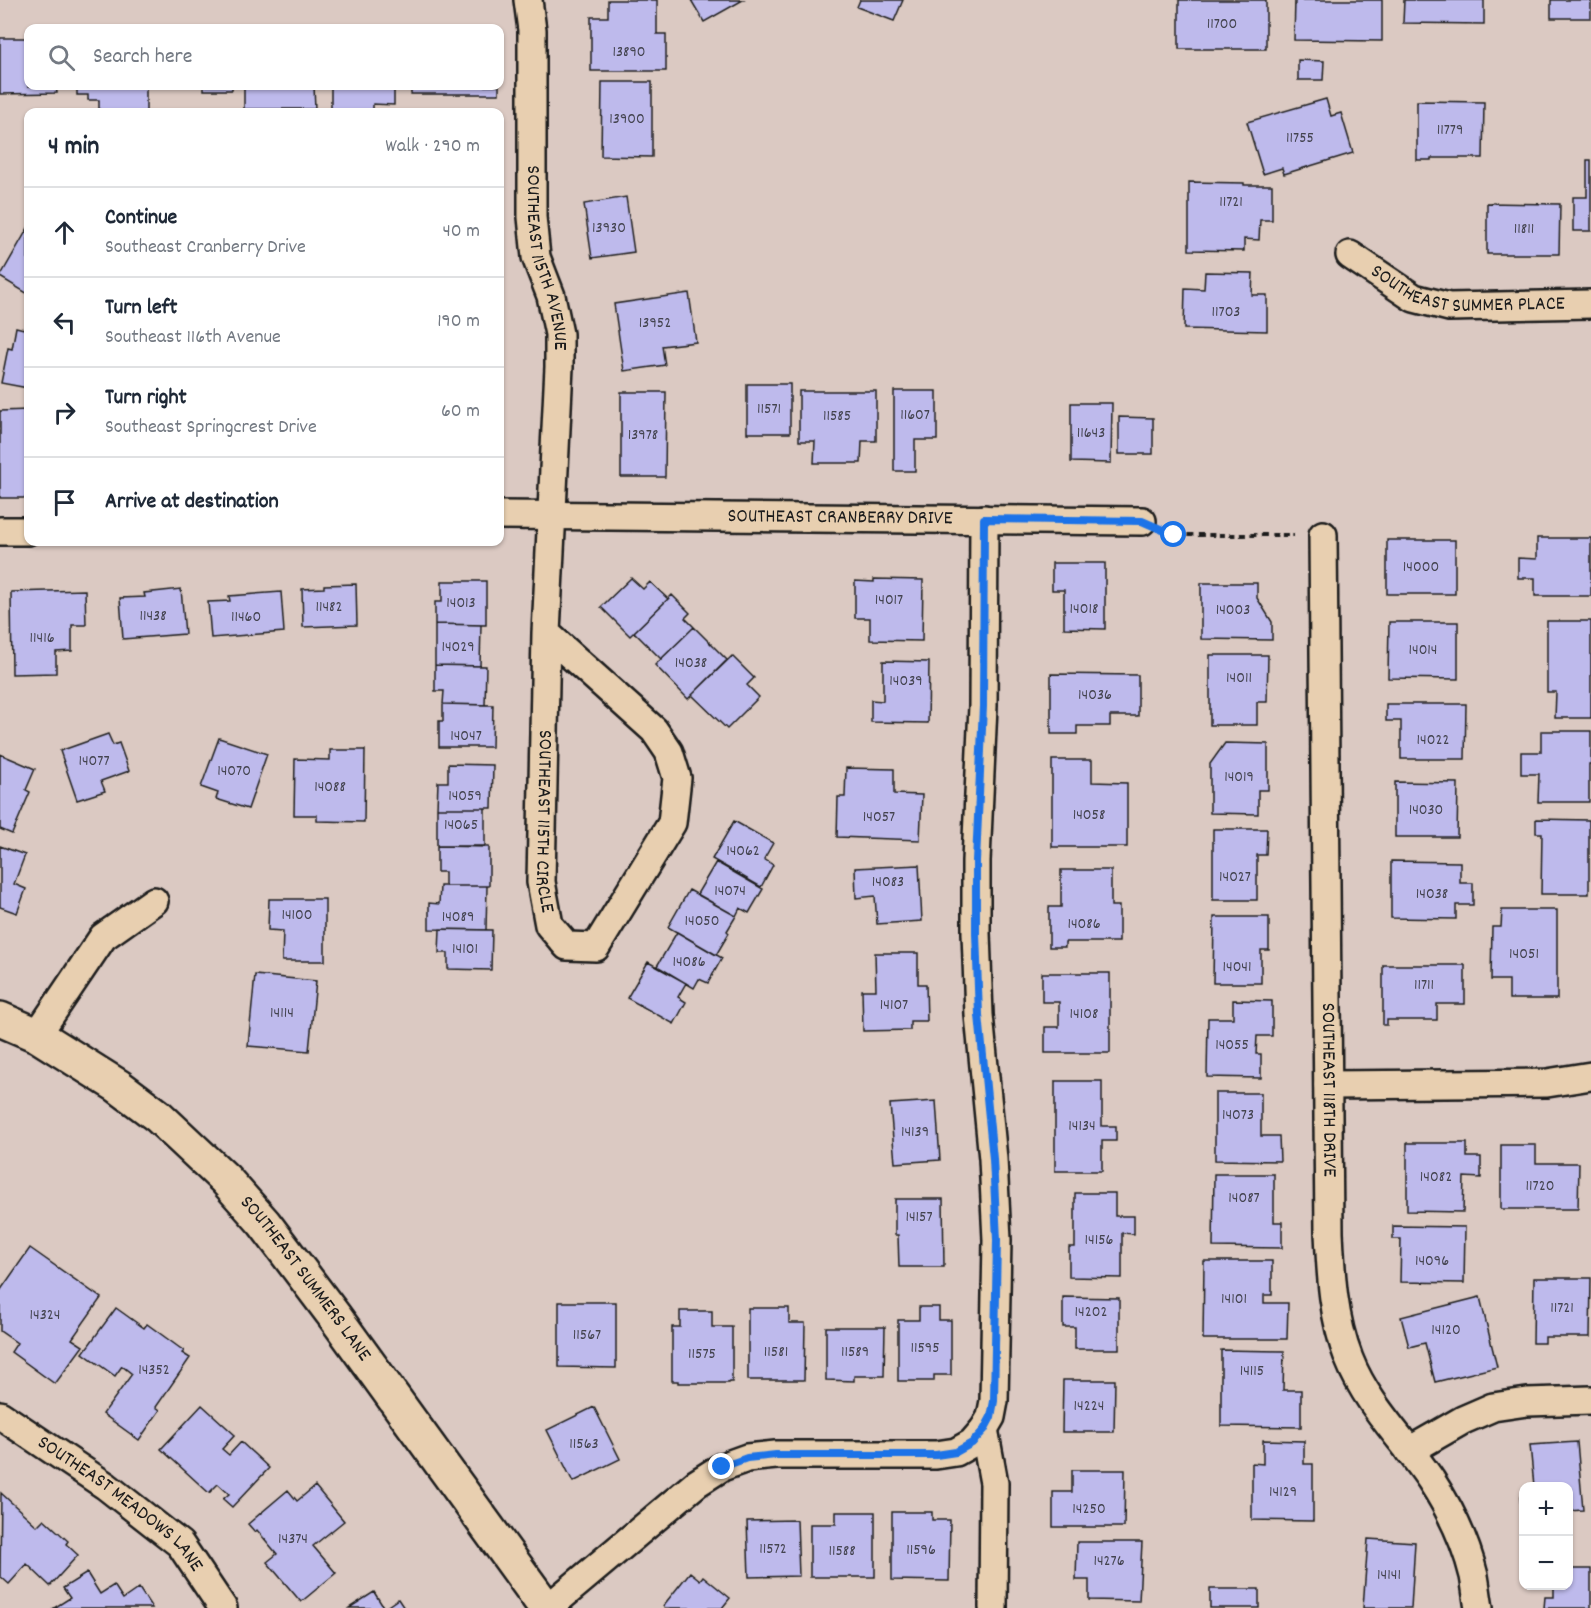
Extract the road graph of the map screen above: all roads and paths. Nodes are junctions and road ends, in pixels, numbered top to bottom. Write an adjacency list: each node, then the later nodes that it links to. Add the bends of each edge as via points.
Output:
1 (528, 0): 5 (street, SOUTHEAST 115TH AVENUE, via 532,30 532,217 537,257 559,334)
2 (1350, 255): 3 (street, SOUTHEAST SUMMER PLACE, via 1414,298 1449,307)
3 (1591, 304)
4 (504, 515): 5 (street, SOUTHEAST CRANBERRY DRIVE)
5 (552, 516): 6 (street, SOUTHEAST CRANBERRY DRIVE); 11 (street, SOUTHEAST 115TH CIRCLE)
6 (984, 519): 7 (street, SOUTHEAST CRANBERRY DRIVE); 19 (street, via 976,933 997,1240 994,1401)
7 (1142, 521): 10 (path, via 1174,535)
8 (0, 531): 9 (street)
9 (24, 531)
10 (1323, 535): 16 (street, SOUTHEAST 118TH DRIVE)
11 (546, 633): 11 (street, SOUTHEAST 115TH CIRCLE, via 541,882 549,925 567,946 596,947 672,823 676,778 669,752 654,730)
12 (154, 901): 14 (street, via 103,937)
13 (0, 1019): 14 (street, SOUTHEAST SUMMERS LANE)
14 (37, 1035): 22 (street, SOUTHEAST SUMMERS LANE, via 158,1116 245,1200)
15 (1591, 1076): 16 (street, via 1547,1083)
16 (1328, 1085): 20 (street, SOUTHEAST 118TH DRIVE, via 1331,1287 1338,1326 1349,1360 1372,1402)
17 (1591, 1400): 20 (street, via 1493,1407)
18 (0, 1415): 21 (street, SOUTHEAST MEADOWS LANE, via 106,1486 180,1544)
19 (984, 1430): 22 (street, via 956,1452 936,1455 776,1455 747,1458 722,1467 697,1483); 23 (street, via 994,1483)
20 (1409, 1451): 24 (street, SOUTHEAST 118TH DRIVE, via 1453,1518 1474,1576)
21 (223, 1608)
22 (547, 1608)
23 (993, 1608)
24 (1479, 1608)

